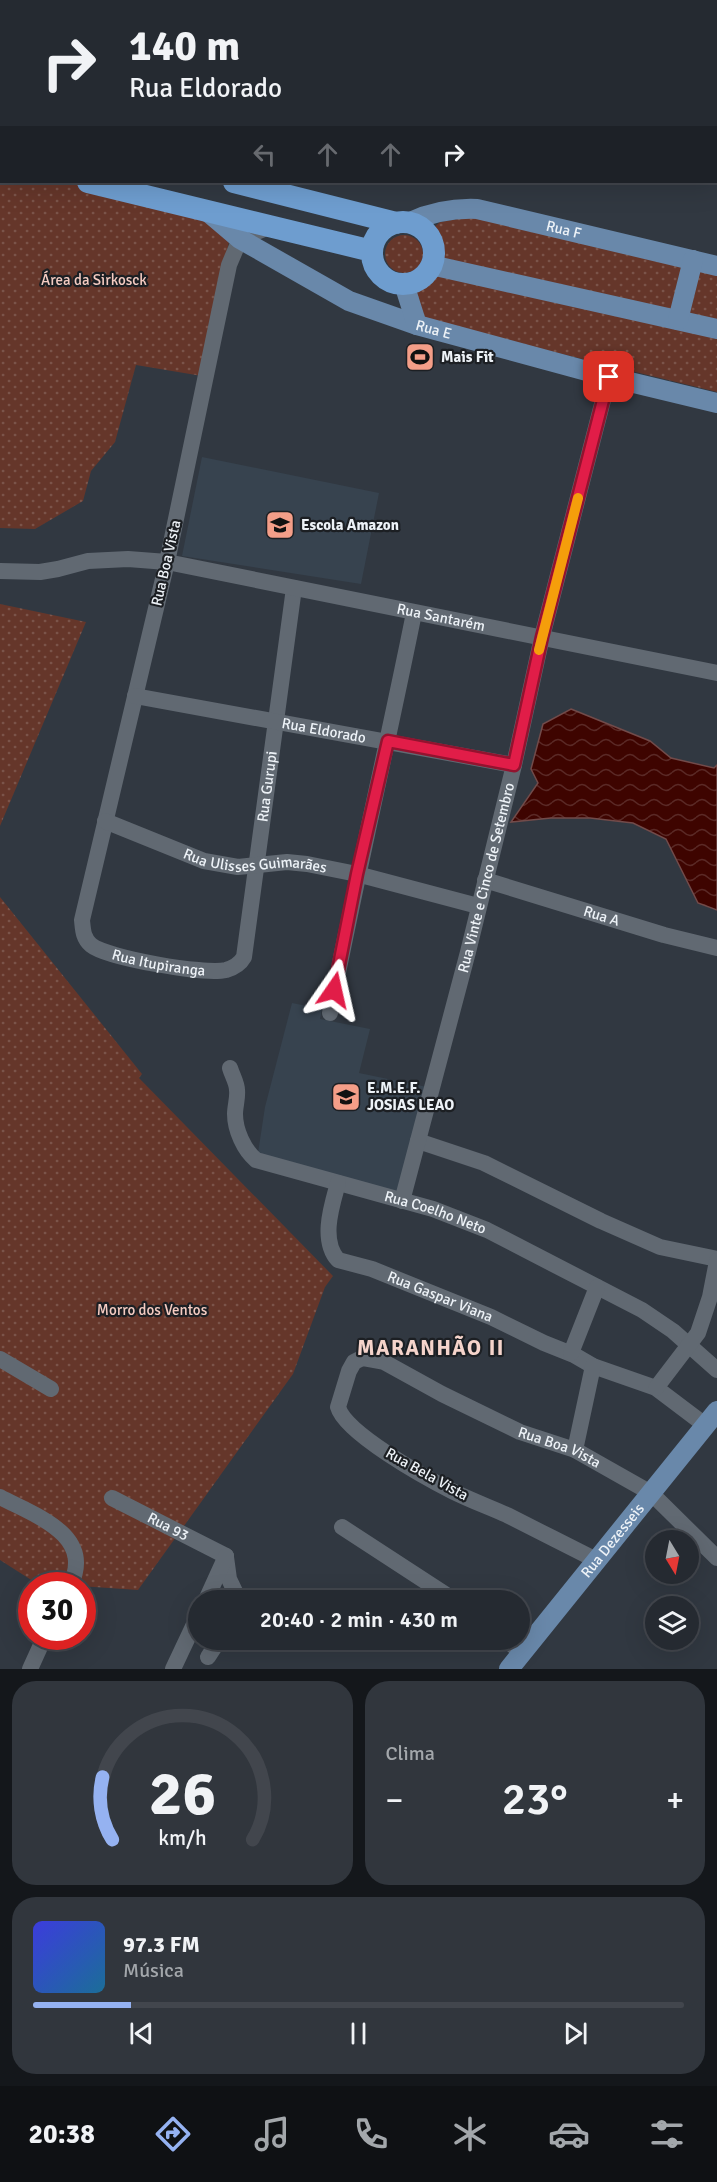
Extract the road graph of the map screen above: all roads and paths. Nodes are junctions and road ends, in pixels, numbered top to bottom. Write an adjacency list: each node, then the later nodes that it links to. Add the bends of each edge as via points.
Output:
1 (92, 183): 3 (highway)
2 (238, 183): 4 (highway)
3 (207, 211): 5 (highway); 6 (main road, Rua E)
4 (403, 222): 7 (highway, via 386,226); 8 (main road, Rua F, via 458,208 477,209); 9 (highway, via 418,226 431,239)
5 (271, 226): 6 (street); 7 (highway)
6 (240, 239): 13 (main road, Rua E, via 349,301); 17 (street, Rua Boa Vista, via 229,265)
7 (372, 251): 11 (highway, via 377,271)
8 (693, 260): 10 (main road, Rua F); 12 (main road)
9 (431, 265): 11 (highway, via 426,274); 12 (main road)
10 (717, 266)
11 (404, 284): 13 (main road)
12 (678, 320): 14 (main road)
13 (417, 325): 15 (main road, Rua E)
14 (717, 329)
15 (609, 377): 16 (main road, Rua E); 21 (street, Rua Vinte e Cinco de Setembro)
16 (717, 403)
17 (167, 562): 18 (street, Rua Santarém, via 88,561 40,572); 19 (street, Rua Santarém); 23 (street, Rua Boa Vista)
18 (0, 571)
19 (294, 588): 20 (street, Rua Santarém); 24 (street, Rua Gurupi)
20 (414, 613): 21 (street, Rua Santarém); 25 (street)
21 (542, 637): 22 (street, Rua Santarém); 26 (street, Rua Vinte e Cinco de Setembro)
22 (717, 673)
23 (135, 696): 24 (street, Rua Eldorado); 27 (street, Rua Boa Vista)
24 (275, 721): 25 (street, Rua Eldorado); 28 (street, Rua Gurupi)
25 (388, 741): 26 (street, Rua Eldorado); 29 (street)
26 (514, 765): 30 (street, Rua Vinte e Cinco de Setembro)
27 (105, 821): 28 (street, Rua Ulisses Guimarães, via 204,861 238,867); 32 (street, Rua Boa Vista)
28 (256, 864): 29 (street, Rua Ulisses Guimarães, via 287,862); 34 (street, Rua Gurupi)
29 (357, 874): 31 (street, Rua Ulisses Guimarães); 35 (street)
30 (485, 880): 31 (street, Rua Vinte e Cinco de Setembro); 33 (street, Rua A)
31 (478, 906): 37 (street, Rua Vinte e Cinco de Setembro)
32 (82, 920): 34 (street, Rua Itupiranga, via 84,938 92,946 194,971 235,967)
33 (717, 948)
34 (245, 951)
35 (330, 1013)
36 (230, 1068): 38 (street, Rua Coelho Neto, via 238,1092 235,1115 250,1155)
37 (418, 1141): 39 (street, Rua Vinte e Cinco de Setembro); 40 (street, via 484,1163 660,1247)
38 (338, 1183): 39 (street, Rua Coelho Neto); 43 (street, Rua Gaspar Viana, via 329,1236 338,1260 394,1277)
39 (402, 1201): 41 (street, Rua Coelho Neto, via 487,1230)
40 (717, 1260): 42 (street, via 703,1320)
41 (597, 1287): 42 (street, Rua Coelho Neto, via 642,1310); 43 (street)
42 (689, 1346): 47 (street, Rua Coelho Neto); 48 (street)
43 (571, 1353): 46 (street, Rua Gaspar Viana)
44 (0, 1359): 49 (street)
45 (384, 1362): 51 (street, Rua Boa Vista, via 520,1432); 58 (street, Rua Bela Vista, via 362,1358 354,1362 338,1407 344,1420 389,1455 453,1492)
46 (593, 1366): 48 (street, Rua Gaspar Viana); 51 (street)
47 (717, 1370)
48 (656, 1388): 50 (street, Rua Gaspar Viana)
49 (51, 1389)
50 (711, 1418): 52 (main road, Rua Dezesseis)
51 (575, 1450): 52 (street, Rua Boa Vista)
52 (651, 1493): 57 (street, Rua Boa Vista); 58 (main road, Rua Dezesseis)
53 (0, 1497): 59 (street, via 46,1521 71,1543 76,1551)
54 (112, 1498): 56 (street, Rua 93)
55 (342, 1527): 62 (street)
56 (226, 1556): 60 (street); 61 (street)
57 (717, 1558)
58 (598, 1561): 67 (main road, Rua Dezesseis)
59 (74, 1572)
60 (211, 1590)
61 (234, 1590)
62 (439, 1590)
63 (188, 1637): 70 (street)
64 (39, 1650): 69 (street)
65 (213, 1650): 68 (street)
66 (518, 1650): 67 (street)
67 (522, 1653): 71 (main road, Rua Dezesseis)
68 (208, 1657)
69 (30, 1669)
70 (173, 1669)
71 (509, 1669)

